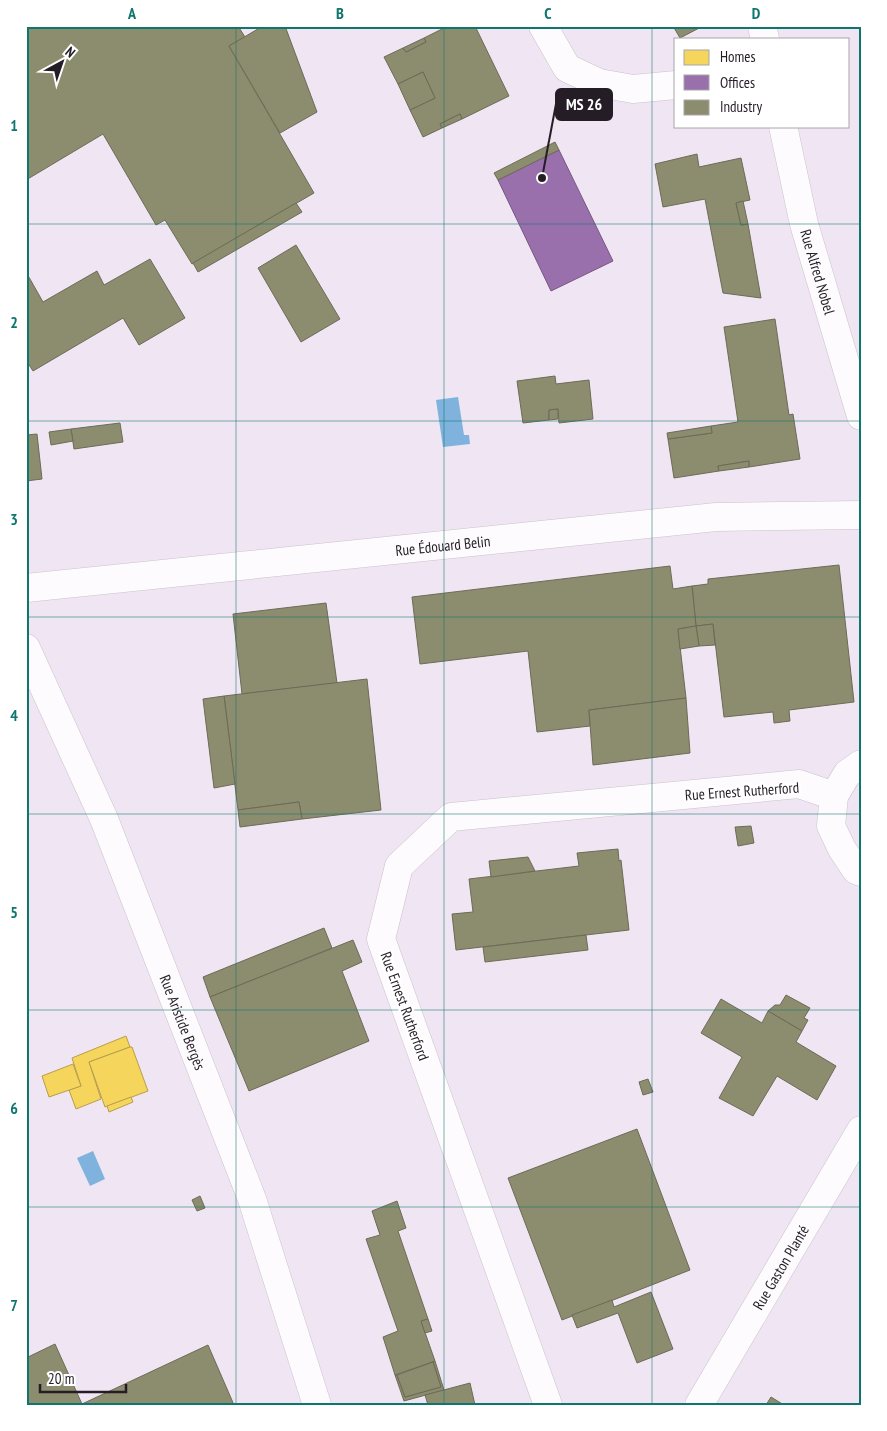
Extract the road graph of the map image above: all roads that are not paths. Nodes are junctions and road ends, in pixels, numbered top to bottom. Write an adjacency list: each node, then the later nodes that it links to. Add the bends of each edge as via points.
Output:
1 (543, 26): 2 (street, via 567,68 599,83 633,89)
2 (674, 85)
3 (783, 128): 4 (street, Rue Alfred Nobel, via 804,224)
4 (861, 416)
5 (861, 514): 6 (street, Rue Édouard Belin, via 716,517)
6 (26, 588)
7 (26, 648): 12 (street, Rue Aristide Bergès, via 104,819 252,1199)
8 (861, 764): 9 (street, via 847,774)
9 (834, 796): 10 (street, via 831,826 842,849 856,870); 13 (street, Rue Ernest Rutherford, via 799,784 452,817 399,866 381,940)
10 (861, 872)
11 (861, 1130): 14 (street, Rue Gaston Planté)
12 (317, 1405)
13 (548, 1405)
14 (699, 1405)

